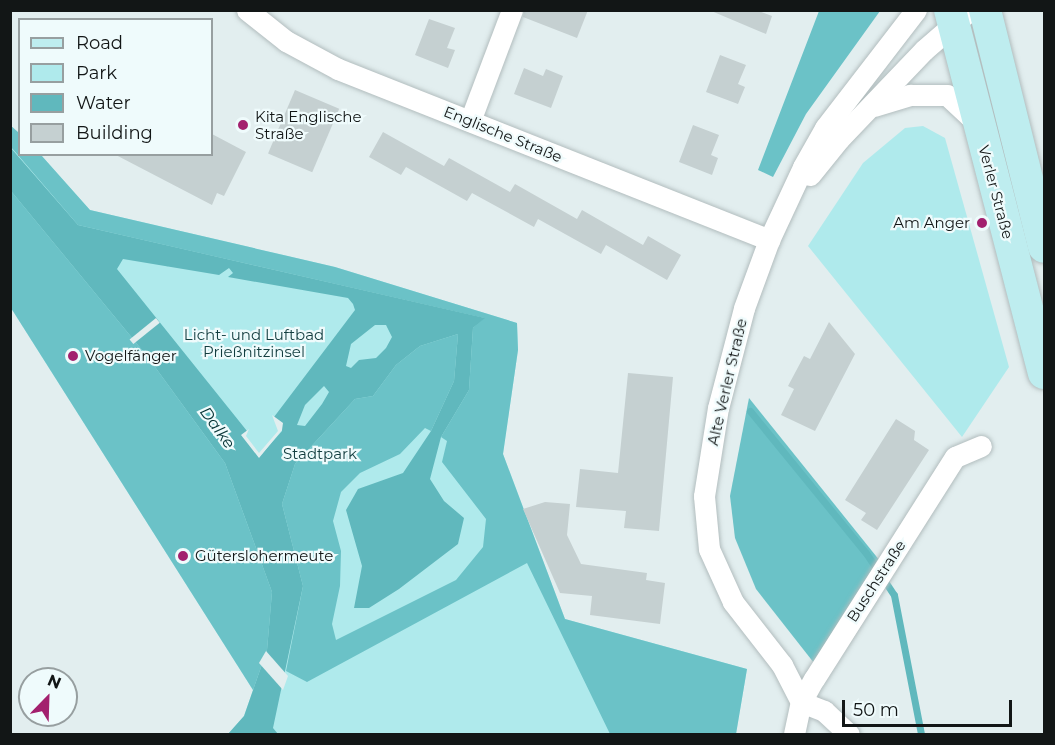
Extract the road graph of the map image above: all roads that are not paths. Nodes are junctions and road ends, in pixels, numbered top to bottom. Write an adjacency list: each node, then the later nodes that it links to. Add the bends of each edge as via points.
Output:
1 (247, 10): 7 (street, Englische Straße, via 309,55)
2 (512, 10): 7 (street)
3 (916, 10): 9 (street, Alte Verler Straße, via 825,128)
4 (985, 10): 11 (main road)
5 (958, 15): 6 (street, Alte Verler Straße); 8 (main road, Verler Straße)
6 (871, 107): 8 (street, Alte Verler Straße, via 910,94 947,95); 9 (street, Alte Verler Straße, via 839,139)
7 (470, 121): 10 (street, Englische Straße)
8 (978, 125): 12 (main road, Verler Straße)
9 (789, 201): 10 (street, Alte Verler Straße)
10 (769, 240): 14 (street, Alte Verler Straße, via 744,308 718,408 704,496 709,549 734,602 782,665)
11 (1044, 248)
12 (1044, 373)
13 (981, 446): 14 (street, Buschstraße, via 956,457)
14 (801, 702): 15 (street, Buschstraße); 16 (street, via 824,711)
15 (794, 735)
16 (849, 735)

